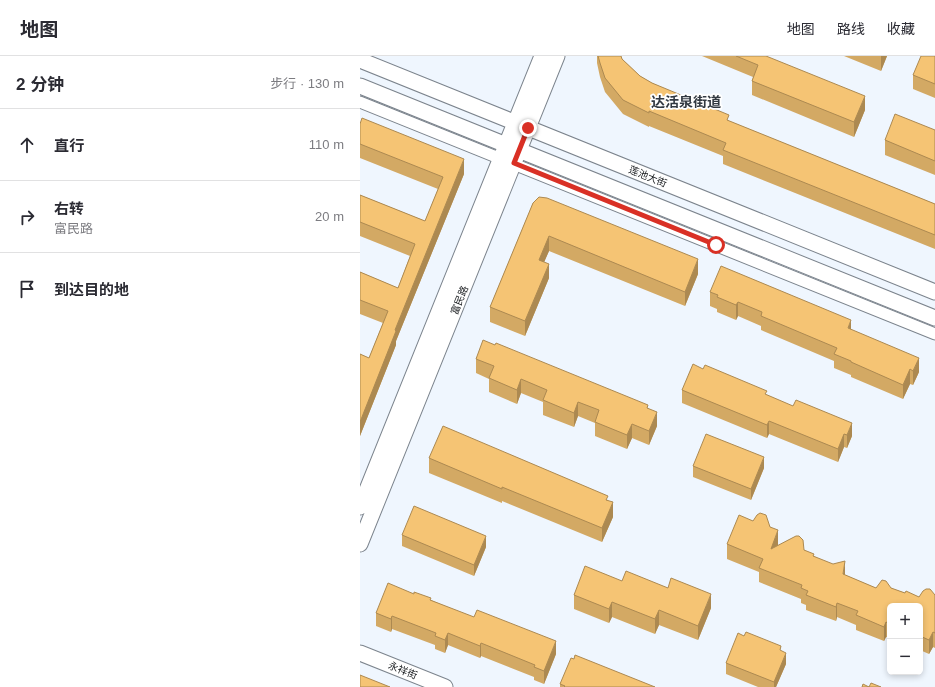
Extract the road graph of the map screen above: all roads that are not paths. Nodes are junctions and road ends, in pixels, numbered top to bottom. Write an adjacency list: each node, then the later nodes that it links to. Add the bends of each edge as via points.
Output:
1 (542, 56): 6 (main road, 富民路)
2 (557, 56): 6 (main road, 富民路)
3 (360, 60): 6 (main road, 莲池大街)
4 (360, 86): 7 (main road)
5 (360, 102): 7 (street)
6 (522, 126): 7 (main road, 富民路); 8 (main road, 莲池大街)
7 (510, 154): 9 (main road); 10 (street); 11 (main road, 富民路); 12 (main road, 富民路)
8 (935, 292)
9 (935, 318)
10 (935, 334)
11 (360, 507)
12 (360, 544)
13 (360, 653): 14 (main road, 永祥街)
14 (445, 687)

